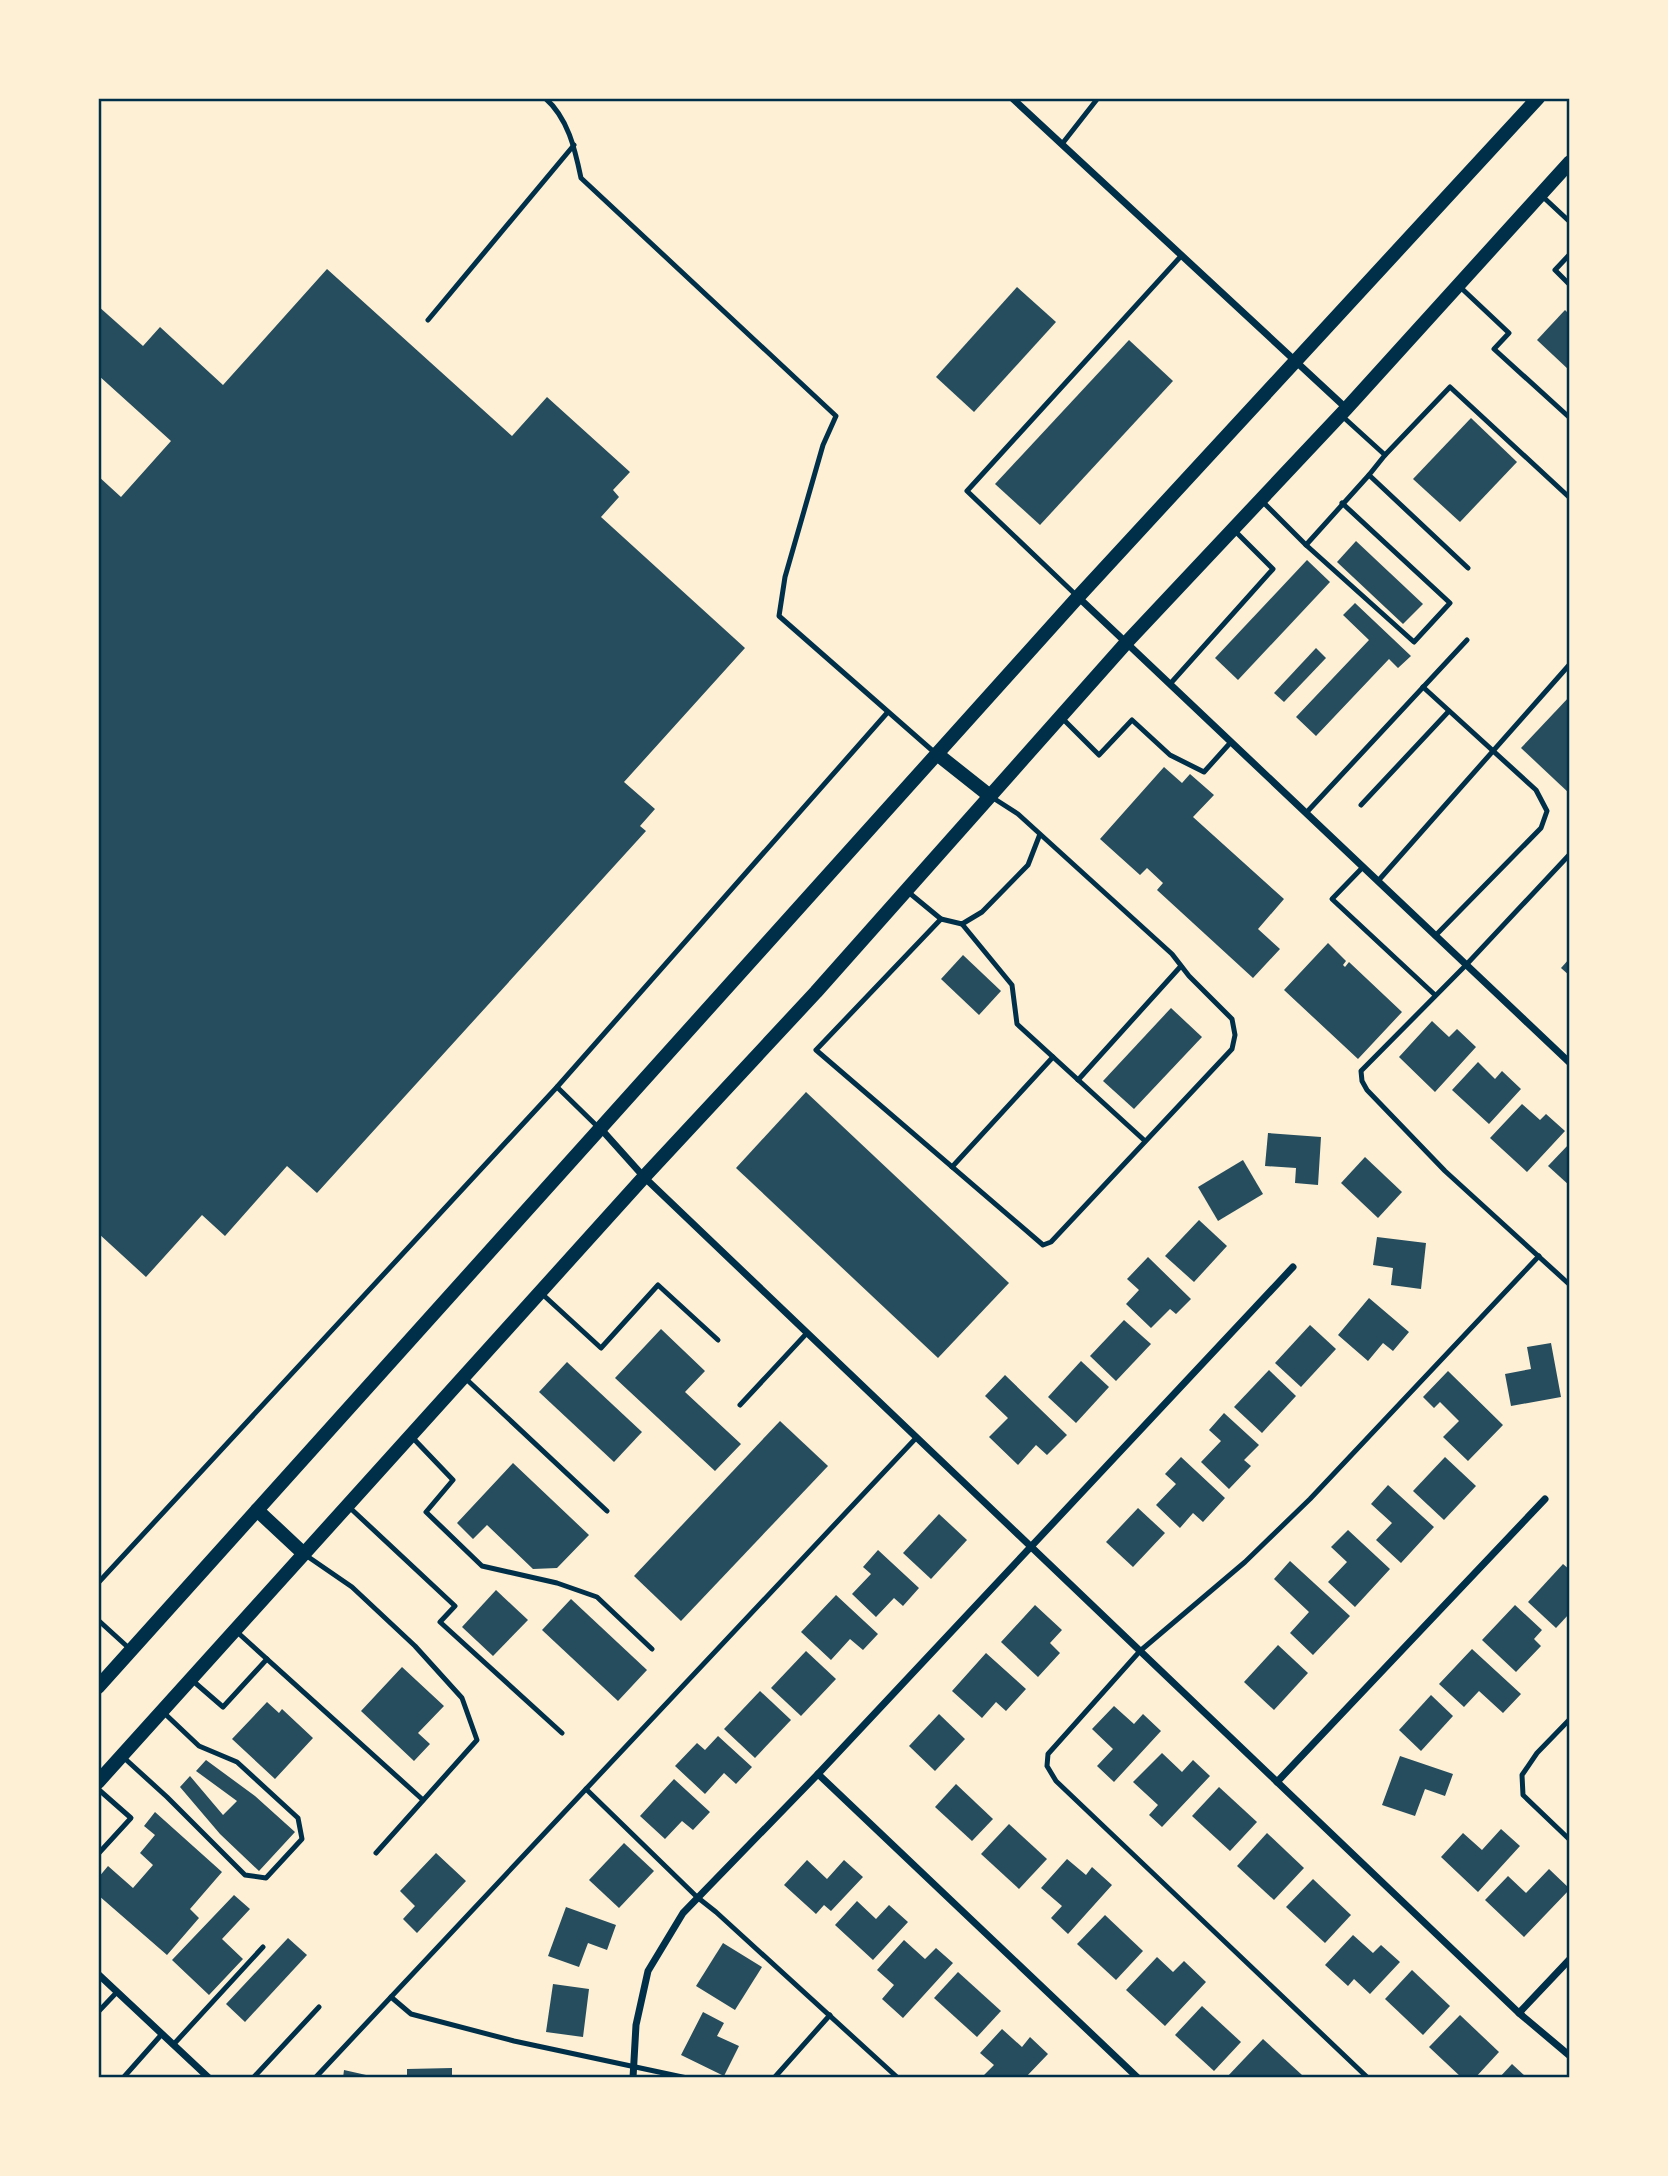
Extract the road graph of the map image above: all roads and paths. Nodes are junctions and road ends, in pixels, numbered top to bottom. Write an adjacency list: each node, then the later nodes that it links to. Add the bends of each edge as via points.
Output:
1 (545, 98): 6 (lane, via 556,107)
2 (1012, 98): 5 (street)
3 (1098, 98): 5 (lane)
4 (1538, 98): 15 (main road)
5 (1062, 144): 11 (street)
6 (574, 145): 14 (lane); 33 (lane, via 581,178 836,416 782,588 779,616)
7 (1570, 162): 8 (main road)
8 (1541, 195): 9 (lane); 12 (main road)
9 (1570, 222)
10 (1570, 254): 13 (lane, via 1555,270)
11 (1182, 255): 15 (street); 26 (lane, via 967,491)
12 (1458, 285): 16 (main road); 17 (lane, via 1509,332 1494,349)
13 (1570, 285)
14 (428, 320)
15 (1296, 360): 16 (street); 26 (main road)
16 (1344, 412): 18 (lane); 21 (main road)
17 (1570, 418)
18 (1385, 455): 19 (lane); 20 (lane, via 1450,387)
19 (1369, 474): 22 (lane); 25 (lane)
20 (1570, 498)
21 (1260, 500): 23 (main road); 24 (lane)
22 (1342, 503): 24 (lane); 24 (lane, via 1450,603 1414,642)
23 (1233, 529): 28 (main road); 30 (lane, via 1273,569)
24 (1306, 545)
25 (1468, 568)
26 (1078, 597): 28 (street); 37 (main road)
27 (1467, 640): 31 (lane)
28 (1126, 643): 30 (street); 34 (main road)
29 (1570, 664): 36 (lane)
30 (1170, 684): 35 (street)
31 (1423, 687): 32 (lane); 40 (lane)
32 (1449, 711): 36 (lane); 39 (lane)
33 (887, 713): 37 (lane); 55 (lane)
34 (1061, 717): 35 (lane, via 1099,755 1132,720 1170,755 1204,772); 38 (main road)
35 (1231, 742): 40 (street)
36 (1493, 750): 44 (lane); 48 (lane, via 1536,790 1547,811 1541,828)
37 (937, 754): 38 (main road); 56 (main road)
38 (990, 796): 41 (lane); 45 (main road)
39 (1361, 804)
40 (1306, 813): 43 (street)
41 (1040, 834): 47 (lane, via 1028,865 982,912); 50 (lane)
42 (1570, 854): 49 (lane)
43 (1363, 867): 44 (street); 51 (lane, via 1332,899)
44 (1378, 881): 48 (street)
45 (907, 891): 46 (lane); 59 (main road)
46 (941, 919): 47 (lane); 58 (lane, via 816,1050)
47 (962, 925): 52 (lane, via 1012,985 1017,1024)
48 (1435, 936): 49 (street)
49 (1466, 965): 51 (lane); 53 (street)
50 (1181, 966): 54 (lane); 57 (lane, via 1232,1019 1235,1035 1232,1049)
51 (1435, 996): 60 (lane, via 1361,1071 1362,1081 1446,1171)
52 (1053, 1057): 54 (lane); 58 (lane)
53 (1570, 1063)
54 (1078, 1080): 57 (lane)
55 (557, 1087): 56 (lane); 76 (lane)
56 (601, 1129): 59 (street); 72 (main road)
57 (1145, 1141): 58 (lane, via 1051,1242 1043,1245)
58 (952, 1167)
59 (644, 1177): 63 (main road); 64 (street)
60 (1539, 1256): 62 (lane); 81 (lane, via 1310,1499 1245,1562)
61 (1293, 1267): 74 (street)
62 (1570, 1285)
63 (540, 1292): 65 (lane, via 601,1348 658,1285); 66 (main road)
64 (807, 1333): 67 (lane); 69 (street)
65 (718, 1340)
66 (464, 1377): 68 (main road); 73 (lane)
67 (740, 1405)
68 (411, 1436): 71 (main road); 79 (lane, via 453,1480 426,1512 482,1566 597,1597)
69 (916, 1438): 74 (street); 93 (lane)
70 (1545, 1499): 91 (street)
71 (348, 1506): 75 (main road); 87 (lane, via 455,1606 440,1622)
72 (257, 1510): 75 (main road); 80 (main road)
73 (607, 1511)
74 (1031, 1546): 81 (street); 89 (street)
75 (304, 1554): 78 (main road); 94 (lane, via 352,1587 462,1698 477,1740)
76 (98, 1583)
77 (98, 1620): 80 (lane)
78 (235, 1630): 82 (lane); 83 (main road)
79 (652, 1649)
80 (131, 1650): 84 (main road)
81 (1140, 1651): 91 (street); 121 (lane, via 1048,1754 1047,1766 1056,1781)
82 (268, 1659): 83 (lane, via 223,1707); 94 (lane)
83 (191, 1679): 85 (main road)
84 (98, 1687)
85 (162, 1711): 88 (main road); 88 (lane, via 199,1746 237,1762 298,1818 302,1839 266,1878 245,1875)
86 (1570, 1719): 95 (lane, via 1522,1775 1523,1796)
87 (562, 1733)
88 (122, 1756): 90 (main road)
89 (818, 1773): 98 (street); 120 (street)
90 (98, 1782)
91 (1277, 1782): 106 (street)
92 (98, 1789): 97 (lane, via 131,1818)
93 (586, 1789): 98 (lane); 103 (lane)
94 (423, 1800): 96 (lane)
95 (1570, 1840)
96 (376, 1853)
97 (98, 1854)
98 (698, 1898): 107 (lane); 111 (street, via 683,1913 648,1971 636,2025)
99 (263, 1947): 109 (lane)
100 (1570, 1959): 106 (street)
101 (98, 1974): 102 (street)
102 (117, 1992): 105 (lane); 108 (street)
103 (391, 1997): 111 (lane, via 411,2014); 115 (lane)
104 (319, 2007): 114 (lane)
105 (98, 2012)
106 (1519, 2012): 110 (street)
107 (830, 2015): 118 (lane); 119 (lane)
108 (162, 2034): 109 (street); 112 (lane)
109 (173, 2045): 113 (street)
110 (1570, 2056)
111 (634, 2065): 116 (street); 117 (lane)
112 (123, 2078)
113 (209, 2078)
114 (253, 2078)
115 (315, 2078)
116 (634, 2078)
117 (687, 2078)
118 (774, 2078)
119 (898, 2078)
120 (1138, 2078)
121 (1368, 2078)

